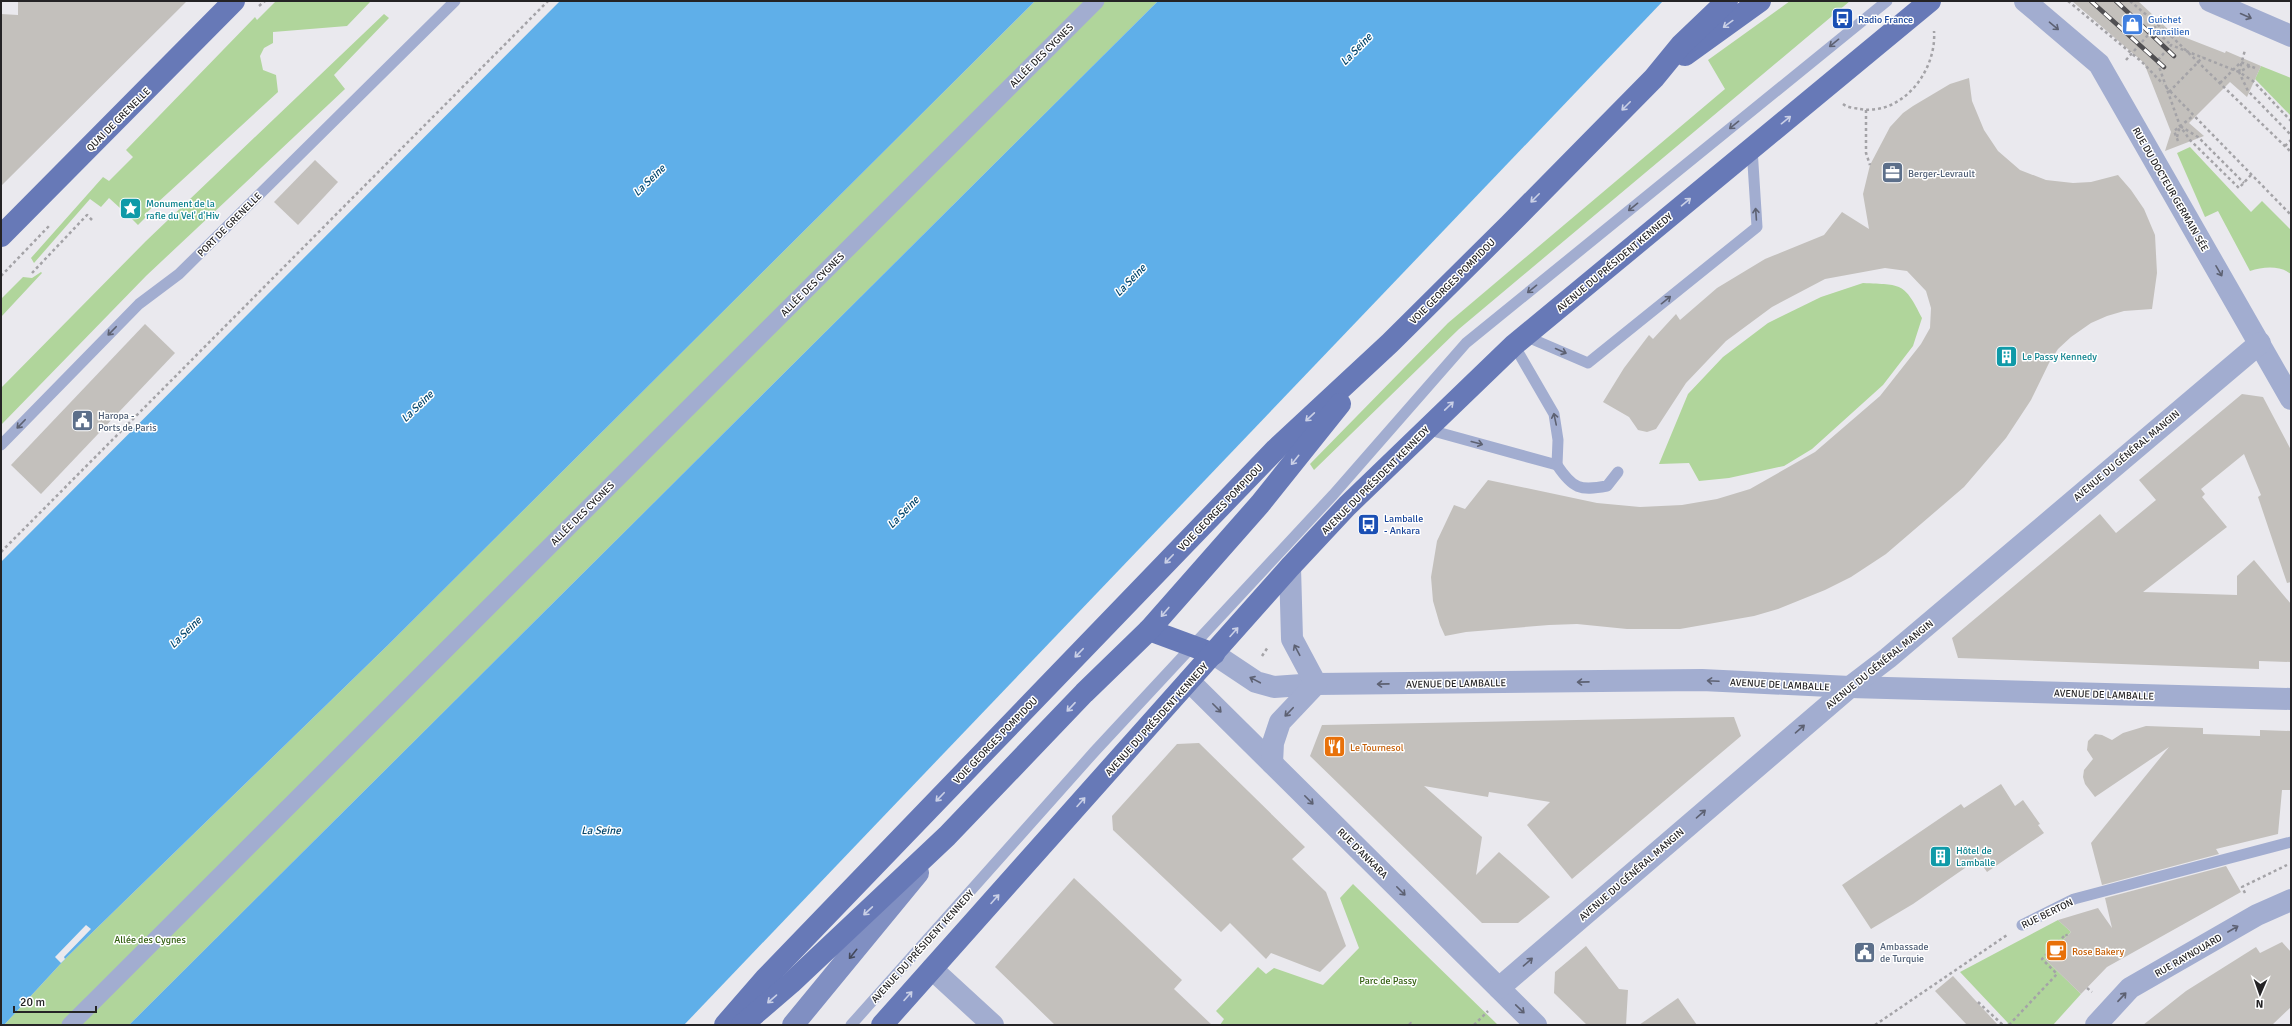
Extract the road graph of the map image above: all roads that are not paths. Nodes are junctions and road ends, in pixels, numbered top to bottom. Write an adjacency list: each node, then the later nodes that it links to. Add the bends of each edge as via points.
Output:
1 (234, 1): 13 (main road, QUAI DE GRENELLE)
2 (454, 1): 19 (lane, PORT DE GRENELLE, one-way to 19, via 179,274 139,304)
3 (1096, 1): 37 (street, ALLÉE DES CYGNES)
4 (1727, 1): 11 (main road, VOIE GEORGES POMPIDOU, via 1681,44)
5 (1760, 1): 11 (main road, one-way to 11)
6 (1887, 1): 24 (lane, AVENUE DU PRÉSIDENT KENNEDY, one-way to 24, via 1466,343 1333,495)
7 (2025, 1): 16 (street, RUE DU DOCTEUR GERMAIN SÉE, one-way to 16, via 2099,64)
8 (2210, 1): 10 (street, one-way to 10)
9 (1927, 4): 12 (main road, AVENUE DU PRÉSIDENT KENNEDY, one-way to 9)
10 (2291, 36)
11 (1654, 78): 15 (main road, VOIE GEORGES POMPIDOU, one-way to 15)
12 (1752, 147): 14 (main road, AVENUE DU PRÉSIDENT KENNEDY, one-way to 12); 14 (lane, one-way to 12, via 1588,363 1757,227)
13 (1, 236)
14 (1519, 341): 18 (main road, AVENUE DU PRÉSIDENT KENNEDY, one-way to 14); 20 (lane, one-way to 14, via 1554,414)
15 (1390, 343): 23 (main road, one-way to 23, via 1260,504); 38 (main road, VOIE GEORGES POMPIDOU, one-way to 38, via 1276,449 765,979)
16 (2260, 343): 17 (street, RUE DU DOCTEUR GERMAIN SÉE); 28 (street, AVENUE DU GÉNÉRAL MANGIN, via 1888,658)
17 (2291, 399)
18 (1426, 429): 20 (lane, one-way to 20); 22 (main road, AVENUE DU PRÉSIDENT KENNEDY, via 1347,506)
19 (1, 445)
20 (1558, 465): 21 (lane, via 1568,482 1588,490 1607,486)
21 (1618, 472)
22 (1290, 567): 25 (main road, AVENUE DU PRÉSIDENT KENNEDY, one-way to 22); 27 (street, one-way to 22, via 1292,639)
23 (1149, 630): 24 (main road); 31 (main road, one-way to 31)
24 (1192, 646): 25 (main road); 41 (lane, AVENUE DU PRÉSIDENT KENNEDY)
25 (1214, 654): 26 (main road, AVENUE DU PRÉSIDENT KENNEDY); 27 (street, AVENUE DE LAMBALLE, one-way to 25, via 1274,687 1256,682)
26 (1189, 681): 30 (street, RUE D'ANKARA, one-way to 30); 35 (main road, AVENUE DU PRÉSIDENT KENNEDY, one-way to 26)
27 (1316, 684): 28 (street, AVENUE DE LAMBALLE, one-way to 27, via 1702,680); 30 (street, one-way to 30, via 1280,722 1273,743)
28 (1850, 687): 29 (street, AVENUE DE LAMBALLE); 36 (street, AVENUE DU GÉNÉRAL MANGIN, one-way to 28)
29 (2291, 699)
30 (1272, 763): 36 (street, RUE D'ANKARA, one-way to 36)
31 (947, 836): 39 (main road, one-way to 39); 40 (main road, one-way to 40)
32 (2291, 842): 34 (lane, RUE BERTON, via 2074,899)
33 (2291, 900): 45 (street, RUE RAYNOUARD, one-way to 33, via 2130,988 2257,915)
34 (2022, 925)
35 (932, 969): 42 (main road, AVENUE DU PRÉSIDENT KENNEDY, one-way to 35); 43 (street)
36 (1499, 988): 44 (street, RUE D'ANKARA, one-way to 44)
37 (70, 1025)
38 (725, 1025)
39 (742, 1025)
40 (793, 1025)
41 (851, 1025)
42 (882, 1025)
43 (993, 1025)
44 (1536, 1025)
45 (2096, 1025)

